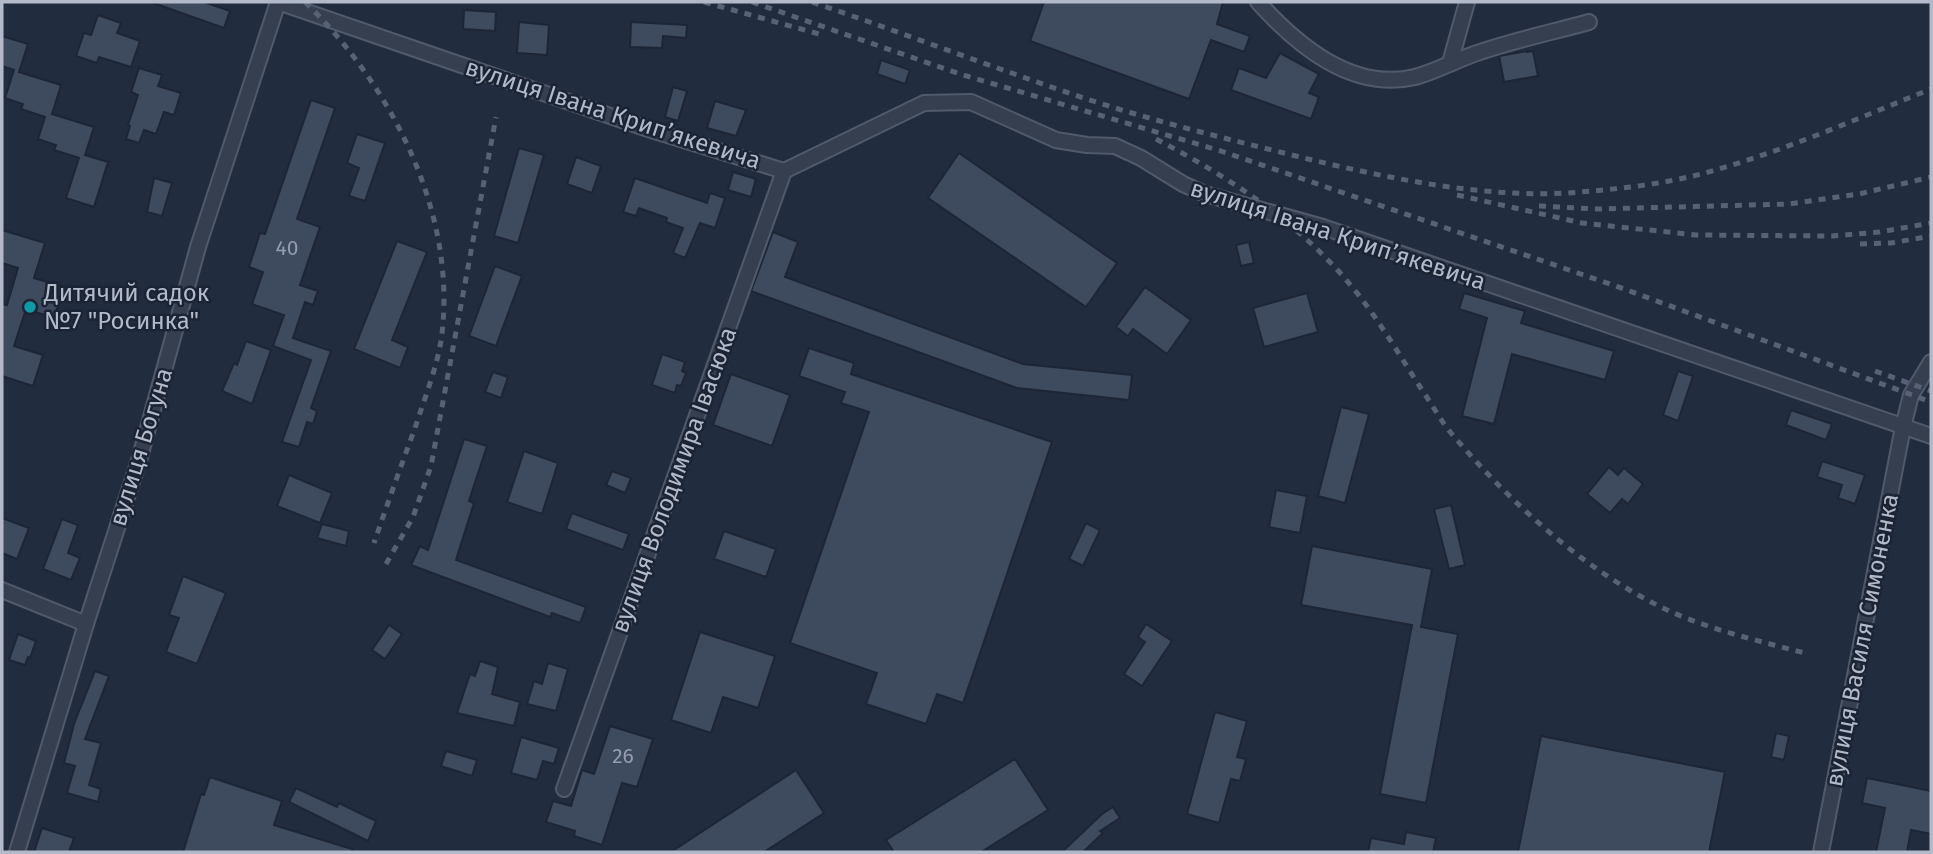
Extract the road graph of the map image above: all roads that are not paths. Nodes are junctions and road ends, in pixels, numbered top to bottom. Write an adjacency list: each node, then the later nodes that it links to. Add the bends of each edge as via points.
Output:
1 (278, 2): 6 (street, вулиця Івана Крипʼякевича); 11 (street, вулиця Богуна, via 198,247 140,457)
2 (1258, 2): 5 (street, via 1288,32 1356,75 1401,79)
3 (1467, 2): 5 (street)
4 (1589, 22): 5 (street)
5 (1450, 63)
6 (784, 171): 8 (street, вулиця Івана Крипʼякевича, via 924,103 971,102 1056,140 1115,146 1205,194 1323,227); 12 (street, вулиця Володимира Івасюка)
7 (1931, 362): 8 (street, вулиця Василя Симоненка, via 1911,395)
8 (1903, 427): 9 (street, вулиця Івана Крипʼякевича); 14 (street, вулиця Василя Симоненка)
9 (1931, 436)
10 (2, 590): 11 (street)
11 (86, 624): 13 (street, вулиця Богуна)
12 (564, 789)
13 (17, 852)
14 (1821, 852)

